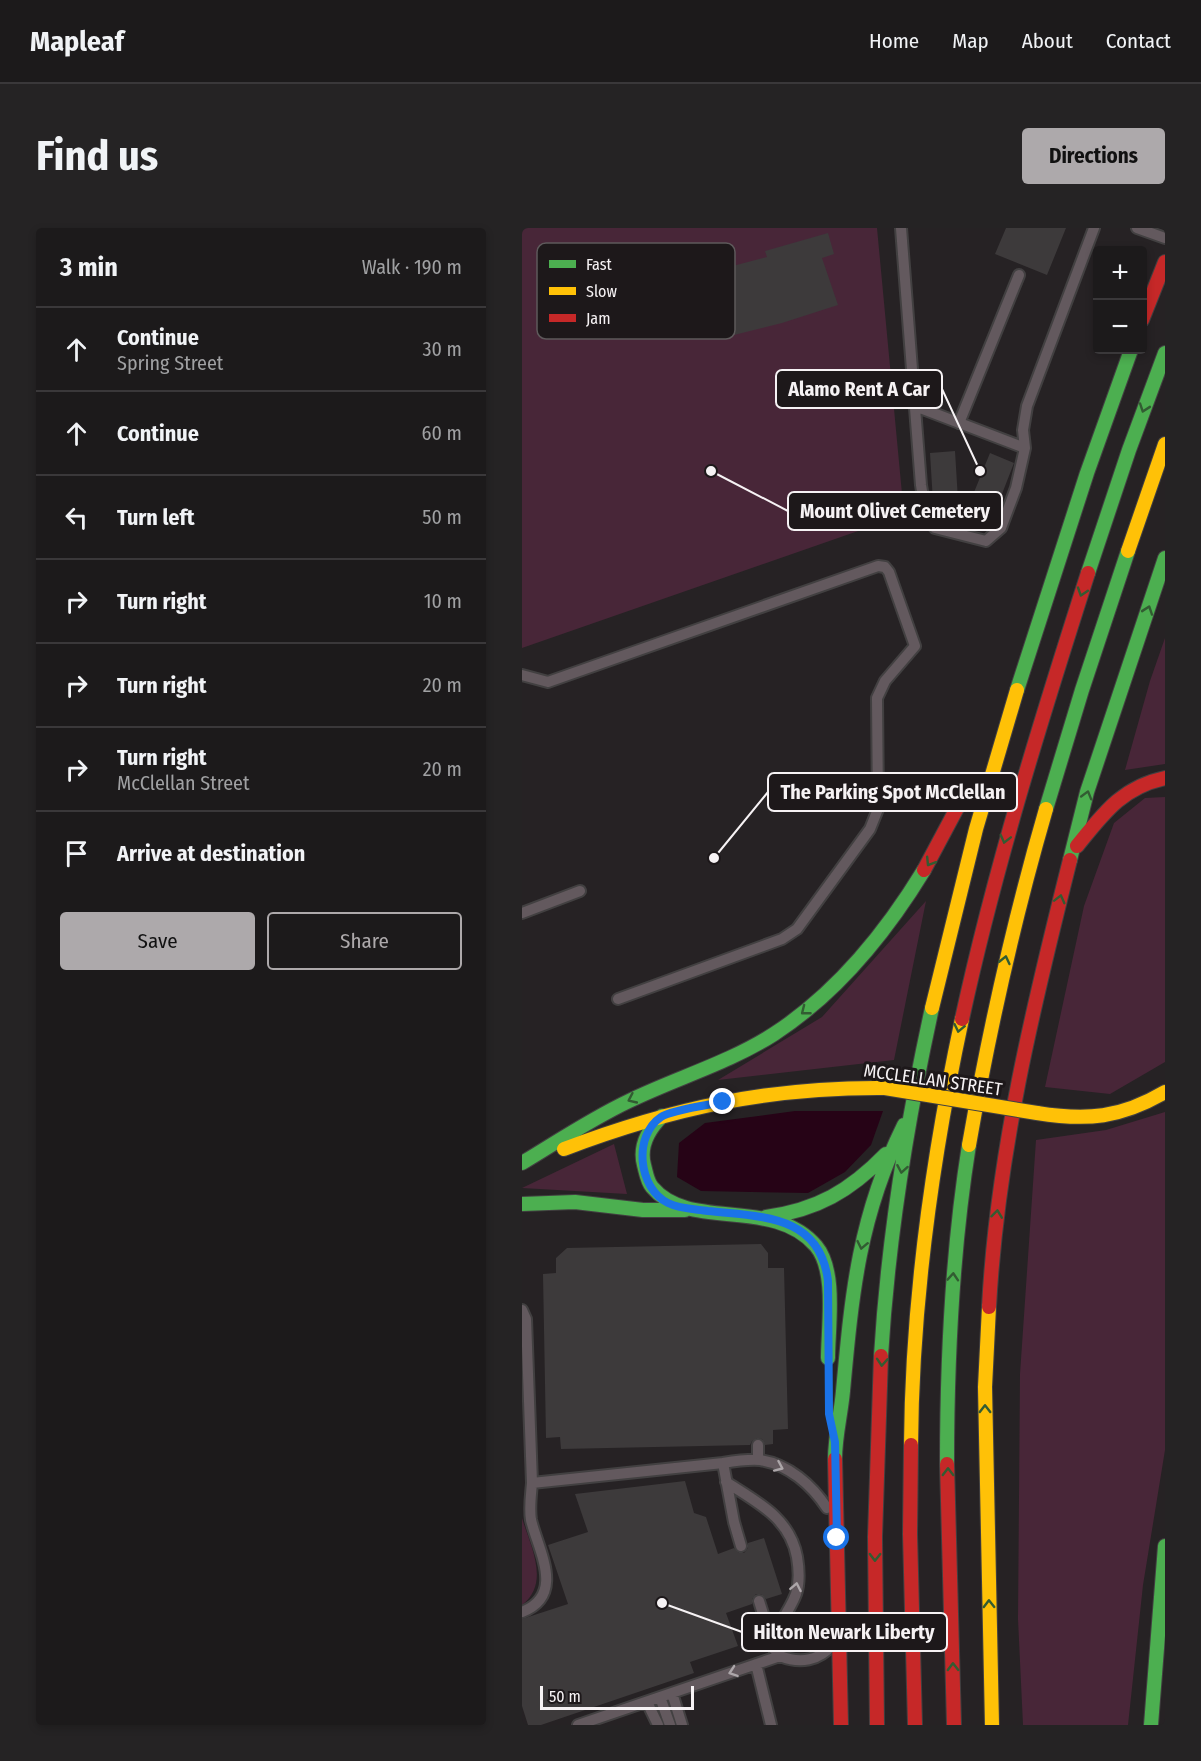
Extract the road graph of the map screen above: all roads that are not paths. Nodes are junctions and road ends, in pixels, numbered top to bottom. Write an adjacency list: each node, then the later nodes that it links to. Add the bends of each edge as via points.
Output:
1 (902, 228): 10 (lane)
2 (1094, 228): 13 (lane, via 1027,406)
3 (1137, 228): 4 (lane)
4 (1165, 238)
5 (1165, 262): 7 (main road)
6 (1019, 275): 11 (lane)
7 (1147, 309)
8 (1165, 353): 58 (main road, one-way to 58, via 1030,753 989,898 951,1068 928,1212 915,1345 910,1534)
9 (1130, 354): 16 (main road)
10 (915, 406): 11 (lane); 13 (lane, via 926,516 935,528 986,541 1000,528 1016,488)
11 (959, 423): 13 (lane)
12 (1165, 444): 59 (main road, one-way to 12, via 948,1360 966,1161 998,995 1036,841)
13 (1025, 448)
14 (1165, 558): 18 (main road, one-way to 14, via 1087,792)
15 (522, 675): 21 (lane, via 548,682 878,566 889,572 915,646 885,681 877,698 878,809 870,829 797,928 782,939)
16 (1020, 678): 23 (main road, via 956,897); 26 (main road, one-way to 26, via 941,843 895,915 860,960 795,1019 756,1043 605,1113)
17 (1165, 778): 18 (main road, via 1124,793)
18 (1071, 852): 60 (main road, one-way to 18, via 985,1387 991,1274 1017,1085)
19 (580, 891): 20 (lane)
20 (522, 913)
21 (618, 999)
22 (1165, 1092): 24 (main road, MCCLELLAN STREET, bridge, via 1136,1108 1075,1119 885,1088 823,1087)
23 (912, 1111): 25 (main road); 57 (main road, one-way to 57, via 889,1266 880,1389 874,1566)
24 (662, 1116): 26 (main road, MCCLELLAN STREET, via 609,1131); 28 (main road, via 645,1140 643,1158 650,1184 667,1202)
25 (891, 1149): 29 (main road, via 858,1181 832,1199 805,1211); 33 (main road, one-way to 33, via 860,1253)
26 (522, 1165)
27 (522, 1204): 28 (main road, via 575,1202 643,1210)
28 (704, 1210): 29 (main road)
29 (766, 1217): 31 (main road, via 800,1230 823,1257 828,1281)
30 (522, 1310): 38 (lane, via 526,1319)
31 (828, 1370)
32 (829, 1392): 33 (main road)
33 (835, 1442): 39 (main road)
34 (758, 1445): 35 (lane)
35 (759, 1460): 36 (lane); 39 (lane, one-way to 39, via 786,1470 813,1490 823,1502)
36 (723, 1463): 37 (lane); 38 (lane)
37 (726, 1482): 40 (lane); 45 (lane, one-way to 37, via 795,1596 799,1567 796,1551 791,1536 769,1509)
38 (532, 1483): 43 (lane, via 531,1520 547,1581 540,1598)
39 (837, 1538): 44 (main road)
40 (741, 1546)
41 (1165, 1546): 61 (main road)
42 (759, 1602): 45 (lane)
43 (522, 1612)
44 (839, 1634): 46 (lane, via 820,1657 799,1661); 56 (main road)
45 (771, 1639): 46 (lane)
46 (780, 1656): 47 (lane)
47 (756, 1664): 48 (lane, one-way to 48); 55 (lane)
48 (672, 1693): 49 (lane); 54 (lane)
49 (660, 1697): 50 (lane); 53 (lane)
50 (647, 1702): 51 (lane); 52 (lane)
51 (578, 1725)
52 (658, 1725)
53 (670, 1725)
54 (682, 1725)
55 (771, 1725)
56 (841, 1725)
57 (878, 1725)
58 (915, 1725)
59 (954, 1725)
60 (992, 1725)
61 (1151, 1725)

